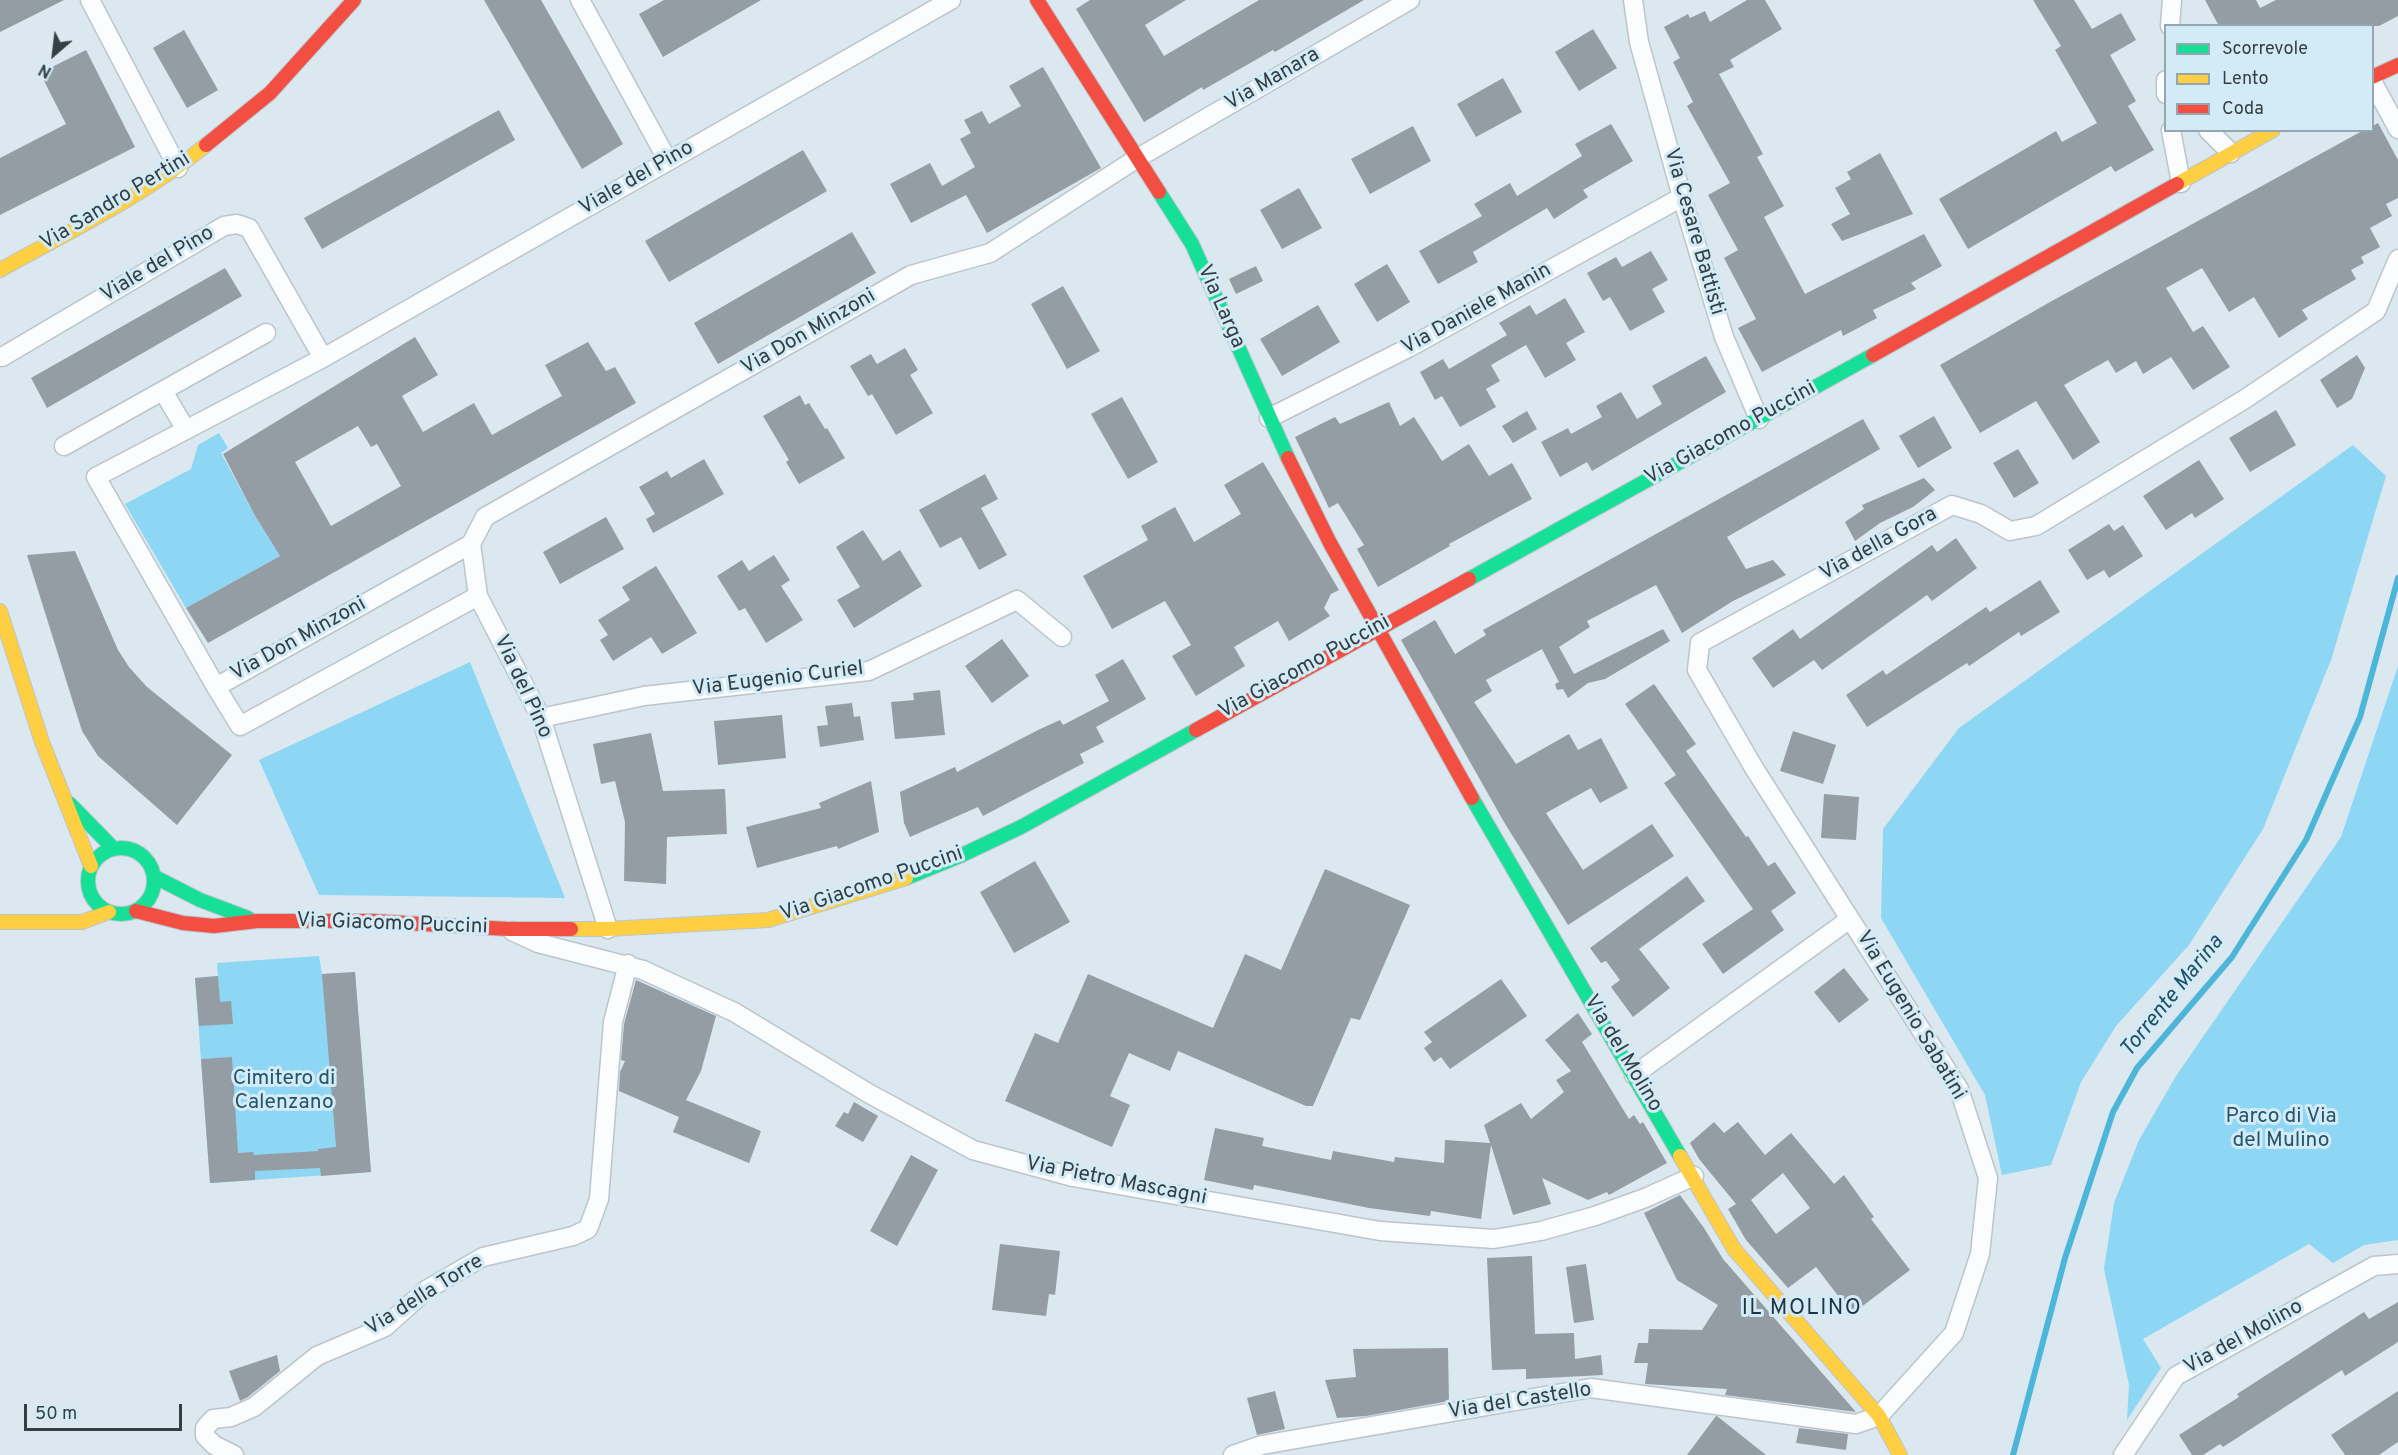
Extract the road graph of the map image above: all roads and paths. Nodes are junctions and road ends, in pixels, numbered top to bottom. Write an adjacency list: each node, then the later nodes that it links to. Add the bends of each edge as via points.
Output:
1 (90, 0): 20 (street)
2 (354, 0): 20 (street, Via Sandro Pertini, via 270,93)
3 (580, 0): 19 (street)
4 (950, 0): 19 (street, Viale del Pino)
5 (1037, 0): 18 (street, Via Larga)
6 (1410, 0): 18 (street, Via Manara)
7 (2172, 0): 9 (street)
8 (1632, 2): 22 (street, Via Cesare Battisti, via 1639,42)
9 (2170, 24)
10 (2398, 65): 11 (street)
11 (2374, 78)
12 (2374, 81): 13 (street)
13 (2398, 129)
14 (2171, 132): 21 (street)
15 (2210, 132): 17 (street)
16 (2269, 132): 17 (street, Via Giacomo Puccini)
17 (2231, 153): 21 (street, Via Giacomo Puccini)
18 (1136, 159): 29 (street, Via Larga, via 1192,244); 33 (street, Via Don Minzoni, via 990,253 911,275 485,517)
19 (668, 161): 27 (street, Viale del Pino)
20 (178, 168): 24 (street, Via Sandro Pertini)
21 (2181, 183): 30 (street, Via Giacomo Puccini)
22 (1682, 197): 29 (street, Via Daniele Manin, via 1408,348); 30 (street, Via Cesare Battisti, via 1724,338)
23 (2398, 259): 47 (street, Via della Gora, via 2376,311 2246,399 2036,526 2010,531 1981,514 1952,505 1700,643 1697,670)
24 (0, 270)
25 (266, 333): 28 (street)
26 (2, 357): 27 (street, Viale del Pino, via 224,226 237,224 249,228)
27 (323, 358): 31 (street, Viale del Pino)
28 (163, 391): 31 (street); 32 (street)
29 (1269, 418): 36 (street, Via Larga, via 1330,543)
30 (1759, 419): 36 (street, Via Giacomo Puccini)
31 (186, 430): 38 (street, Viale del Pino, via 96,477)
32 (64, 446)
33 (471, 544): 34 (street, Via del Pino); 38 (street, Via Don Minzoni)
34 (478, 596): 38 (street, Via Don Minzoni, via 240,726); 39 (street, Via del Pino)
35 (0, 611): 40 (street)
36 (1378, 628): 52 (street, Via Giacomo Puccini, via 1021,827 900,880 768,920); 54 (street, Via del Molino)
37 (1062, 637): 39 (street, Via Eugenio Curiel, via 1017,600 869,671 644,696)
38 (216, 687)
39 (541, 718): 52 (street, Via del Pino)
40 (65, 800): 41 (street); 42 (street)
41 (113, 848): 42 (street, via 100,855); 43 (street, Via Giacomo Puccini, via 140,853 150,863)
42 (92, 866): 44 (street)
43 (155, 877): 45 (street, via 147,903); 48 (street, Via Giacomo Puccini, via 179,892)
44 (90, 892): 46 (street, via 97,904); 50 (street, Via Giacomo Puccini, via 78,909)
45 (136, 911): 46 (street, Via Giacomo Puccini); 48 (street, Via Giacomo Puccini, via 214,926)
46 (109, 912): 50 (street, Via Giacomo Puccini, via 82,922)
47 (1850, 919): 54 (street, Via Eugenio Sabatini); 57 (street, Via Eugenio Sabatini, via 1959,1089 1988,1178 1980,1254 1954,1334)
48 (257, 921): 51 (street, Via Giacomo Puccini, via 372,921)
49 (0, 922): 50 (street, Via Giacomo Puccini)
50 (52, 923)
51 (507, 929): 52 (street, Via Giacomo Puccini); 53 (street, Via Pietro Mascagni, via 538,943)
52 (608, 929)
53 (628, 964): 55 (street, Via Pietro Mascagni, via 734,1012 868,1094 973,1150 1073,1178 1380,1231 1494,1239 1595,1216); 58 (street, Via della Torre, via 613,1022 599,1199 588,1229 483,1257 426,1290 385,1327 317,1356 254,1407 231,1417 213,1419 205,1428 205,1436)
54 (1634, 1075): 55 (street, Via del Molino)
55 (1694, 1176): 57 (street, Via del Molino, via 1734,1249)
56 (2398, 1263): 61 (street, Via del Molino, via 2374,1266 2176,1376)
57 (1879, 1416): 59 (street, Via del Castello, via 1856,1424 1591,1388 1262,1445); 60 (street, Via del Molino)
58 (234, 1455)
59 (1233, 1455)
60 (1900, 1455)
61 (2122, 1455)

